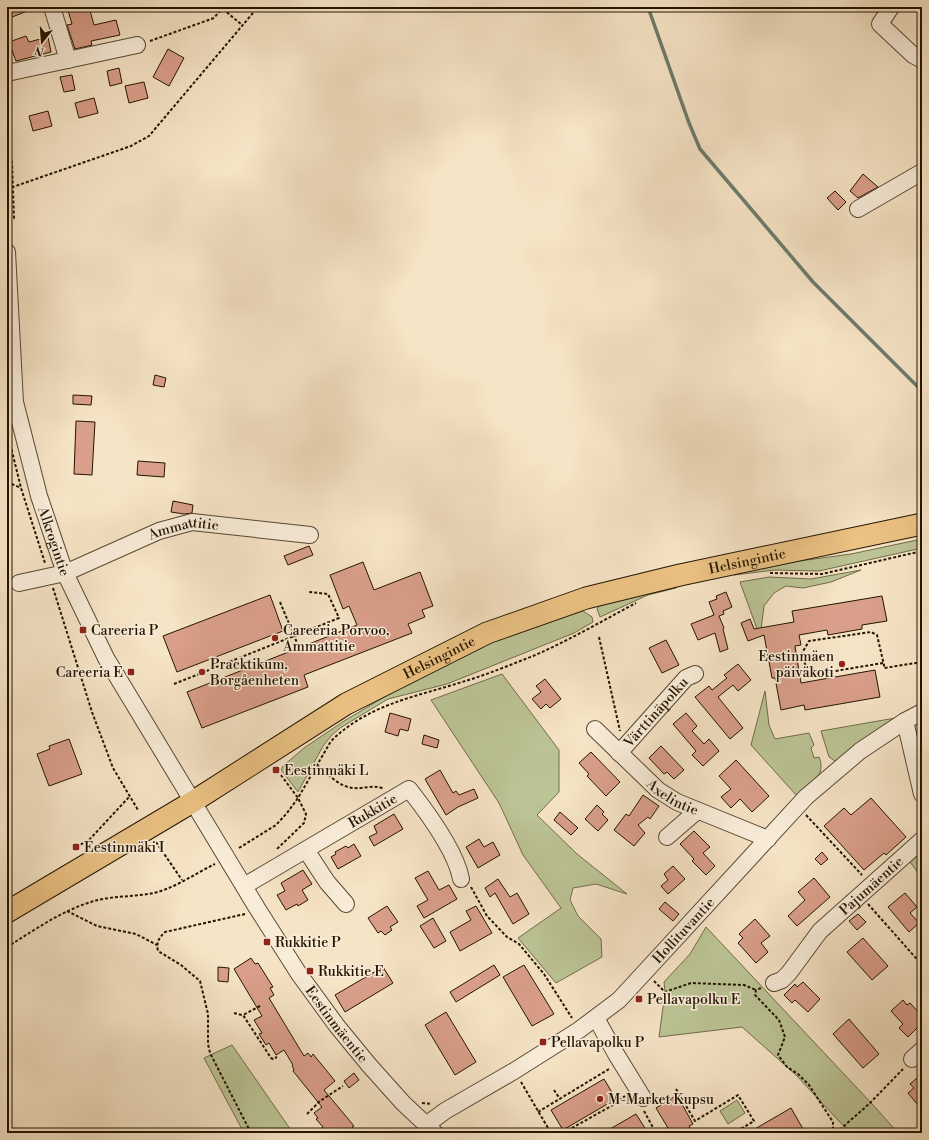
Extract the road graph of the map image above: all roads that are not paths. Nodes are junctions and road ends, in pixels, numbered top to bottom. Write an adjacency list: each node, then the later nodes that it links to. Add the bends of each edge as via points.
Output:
1 (52, 7): 4 (street)
2 (891, 7): 5 (street, via 880,24 912,55)
3 (138, 45): 4 (street)
4 (68, 60): 6 (street)
5 (922, 60)
6 (7, 73)
7 (922, 172): 8 (street)
8 (858, 209)
9 (7, 252): 12 (street, Alkrogintie, via 15,402 39,496)
10 (922, 524): 20 (main road, Helsingintie, via 680,575 586,598 518,621 458,646 346,704)
11 (310, 535): 12 (street, Ammattitie, via 192,522 159,531)
12 (65, 573): 13 (street, Ammattitie); 20 (street, Alkrogintie, via 106,658)
13 (18, 583)
14 (695, 674): 18 (street, Värttinäpolku, via 686,678)
15 (922, 712): 16 (street, Hollituvantie)
16 (905, 721): 19 (street); 23 (street, Hollituvantie, via 834,772 806,797)
17 (595, 729): 18 (street, Axelintie)
18 (623, 748): 21 (street, Axelintie, via 658,790)
19 (922, 794)
20 (194, 801): 27 (street, Eestinmäentie); 29 (main road, Helsingintie)
21 (697, 811): 22 (street); 23 (street, Axelintie)
22 (667, 837)
23 (768, 839): 31 (street, Hollituvantie, via 618,1000)
24 (922, 840): 30 (street, Pajumäentie, via 820,931 789,973)
25 (306, 850): 26 (street, Rukkitie, via 410,789 428,813 459,867); 27 (street, Rukkitie); 28 (street, via 327,882)
26 (461, 879)
27 (244, 886): 33 (street, Eestinmäentie, via 300,974 337,1026 374,1071)
28 (346, 904)
29 (7, 912)
30 (774, 983)
31 (596, 1018): 32 (street); 33 (street, Hollituvantie, via 528,1063 445,1111)
32 (643, 1098)
33 (430, 1129)

